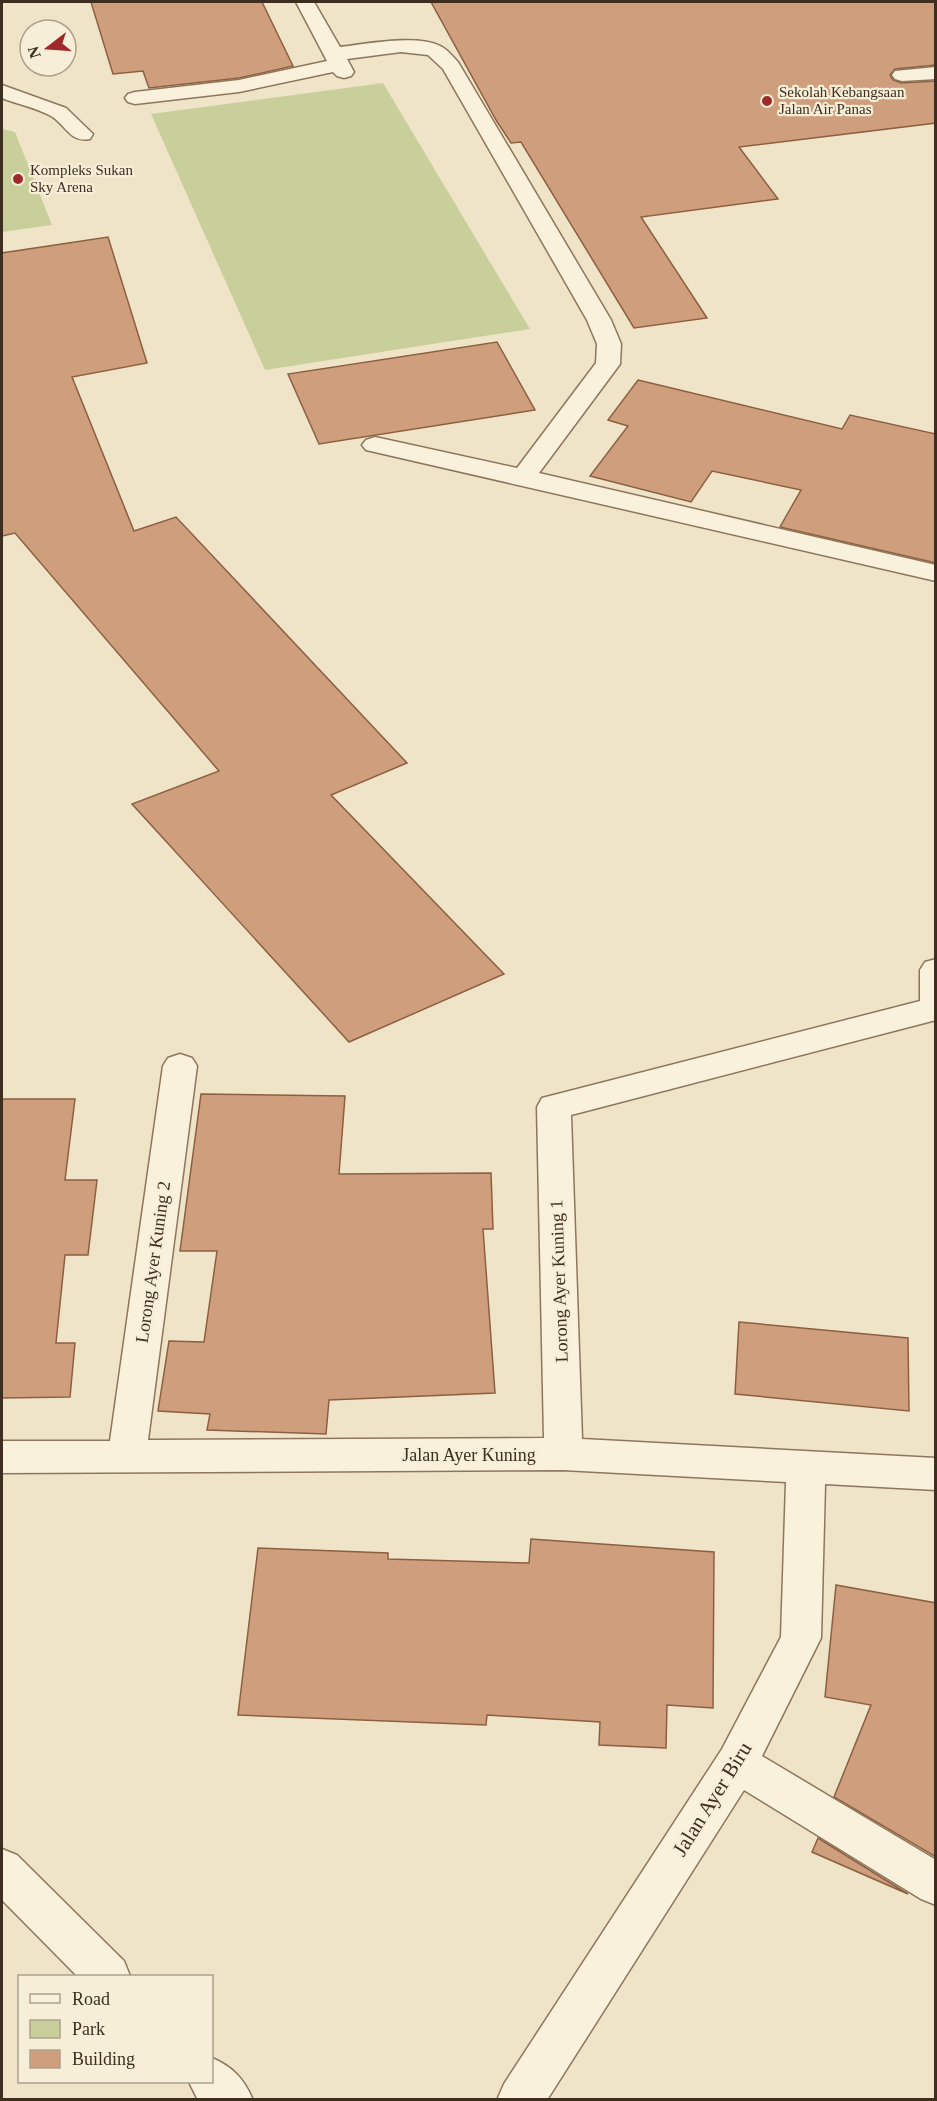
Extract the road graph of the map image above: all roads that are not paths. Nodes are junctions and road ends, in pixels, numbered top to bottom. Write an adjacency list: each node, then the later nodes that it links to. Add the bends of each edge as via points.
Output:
1 (305, 2): 2 (street)
2 (340, 64): 6 (street, via 239,86); 9 (street, via 401,46 434,50 451,66 609,344 608,364)
3 (936, 73): 4 (street)
4 (902, 75)
5 (2, 91): 7 (street, via 59,112)
6 (135, 98)
7 (82, 134)
8 (375, 445): 9 (street)
9 (523, 477): 10 (street)
10 (936, 573)
11 (936, 970): 12 (street)
12 (935, 1009): 14 (street, Lorong Ayer Kuning 1, via 554,1107)
13 (180, 1066): 16 (street, Lorong Ayer Kuning 2)
14 (563, 1454): 16 (street, Jalan Ayer Kuning); 17 (street, Jalan Ayer Kuning)
15 (2, 1457): 16 (street, Jalan Ayer Kuning)
16 (127, 1458)
17 (806, 1466): 18 (street, Jalan Ayer Kuning); 19 (street, Jalan Ayer Biru, via 801,1638)
18 (936, 1474)
19 (737, 1763): 21 (street); 24 (street, Jalan Ayer Biru)
20 (2, 1870): 22 (street)
21 (936, 1884)
22 (106, 1975)
23 (213, 2082): 25 (street)
24 (531, 2096)
25 (230, 2100)

